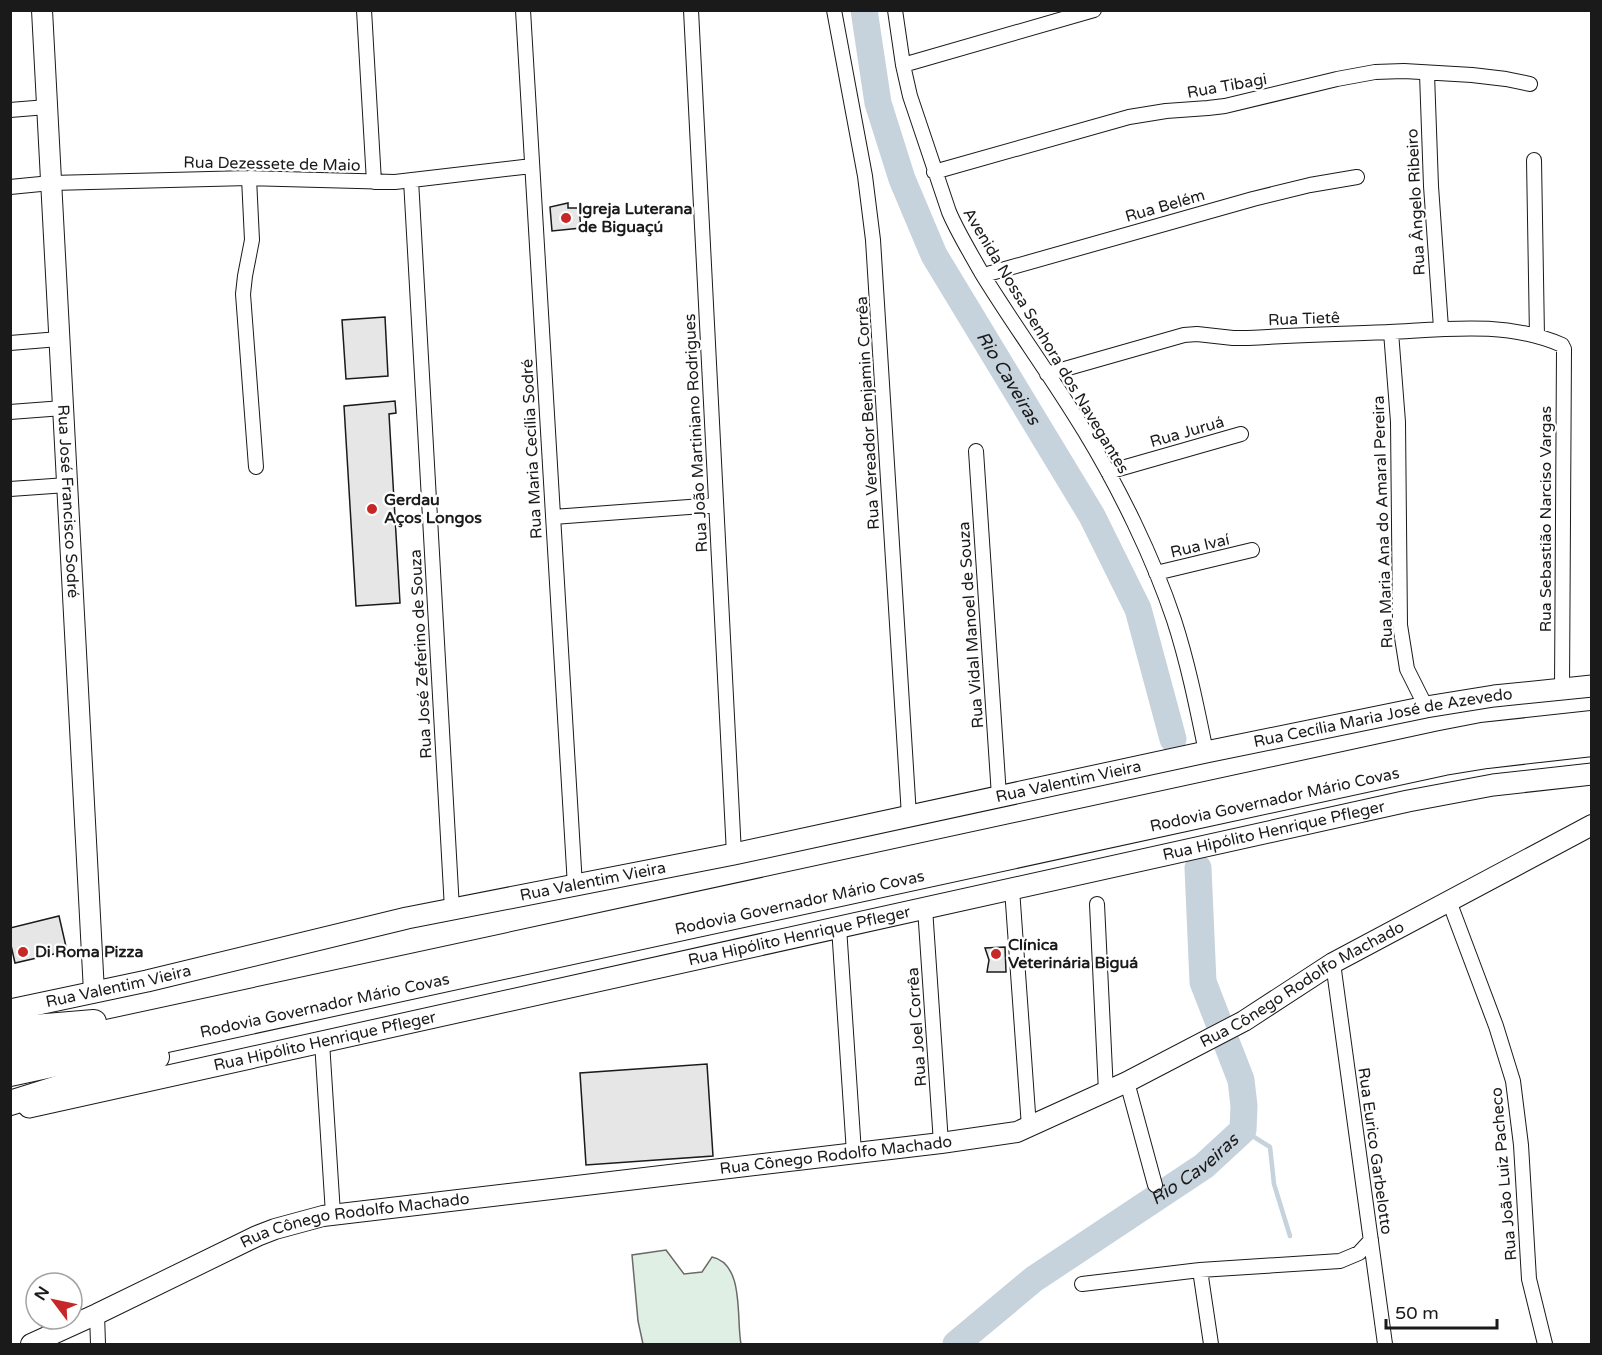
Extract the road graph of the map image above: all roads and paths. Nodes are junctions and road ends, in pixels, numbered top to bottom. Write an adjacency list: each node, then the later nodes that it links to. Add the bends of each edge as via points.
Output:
1 (42, 10): 11 (main road, Rua José Francisco Sodré)
2 (364, 10): 19 (street)
3 (524, 10): 14 (street, Rua Maria Cecília Sodré)
4 (691, 10): 38 (street, Rua João Martiniano Rodrigues)
5 (834, 10): 51 (street, Rua Vereador Benjamin Corrêa, via 873,240)
6 (895, 10): 8 (street, Avenida Nossa Senhora dos Navegantes)
7 (1094, 10): 8 (street)
8 (903, 65): 15 (street, Avenida Nossa Senhora dos Navegantes)
9 (1427, 74): 10 (street, Rua Tibagi, via 1472,75); 15 (street, Rua Tibagi, via 1375,72 1225,106 1140,115); 23 (street, Rua Ângelo Ribeiro)
10 (1530, 84)
11 (47, 107): 12 (street); 20 (main road, Rua José Francisco Sodré)
12 (10, 110)
13 (1534, 160): 25 (street)
14 (532, 166): 18 (street, Rua Dezessete de Maio); 39 (street, Rua Maria Cecília Sodré)
15 (934, 172): 22 (street, Avenida Nossa Senhora dos Navegantes, via 956,228)
16 (1357, 177): 22 (street, Rua Belém, via 1253,198)
17 (249, 178): 19 (street, Rua Dezessete de Maio); 20 (street, Rua Dezessete de Maio); 34 (street, via 252,240 243,294)
18 (411, 180): 19 (street, Rua Dezessete de Maio); 59 (street, Rua José Zeferino de Souza)
19 (374, 182)
20 (51, 183): 21 (street, Rua Dezessete de Maio); 26 (main road, Rua José Francisco Sodré)
21 (10, 187)
22 (984, 275): 29 (street, Avenida Nossa Senhora dos Navegantes)
23 (1441, 328): 24 (street, Rua Tietê); 25 (street, Rua Tietê, via 1486,328)
24 (1390, 332): 29 (street, Rua Tietê, via 1248,338 1184,335); 44 (street, Rua Maria Ana do Amaral Pereira, via 1398,422 1400,625 1407,669)
25 (1537, 336): 28 (street, Rua Tietê)
26 (59, 339): 27 (street); 30 (main road, Rua José Francisco Sodré)
27 (10, 344)
28 (1564, 349): 43 (street, Rua Sebastião Narciso Vargas)
29 (1047, 374): 35 (street, Avenida Nossa Senhora dos Navegantes)
30 (63, 408): 31 (street); 36 (main road, Rua José Francisco Sodré)
31 (10, 412)
32 (1241, 434): 35 (street, Rua Juruá)
33 (976, 451): 50 (street, Rua Vidal Manoel de Souza)
34 (256, 467)
35 (1108, 472): 41 (street, Avenida Nossa Senhora dos Navegantes)
36 (67, 484): 37 (street); 62 (main road, Rua José Francisco Sodré)
37 (10, 489)
38 (716, 505): 39 (street); 53 (street, Rua João Martiniano Rodrigues)
39 (553, 517): 54 (street, Rua Maria Cecília Sodré)
40 (1252, 550): 41 (street, Rua Ivaí)
41 (1156, 573): 47 (street, Avenida Nossa Senhora dos Navegantes, via 1181,645)
42 (1592, 686): 43 (main road, Rua Cecília Maria José de Azevedo)
43 (1562, 688): 44 (main road, Rua Cecília Maria José de Azevedo)
44 (1426, 707): 47 (main road, Rua Cecília Maria José de Azevedo)
45 (1592, 723): 65 (highway, Rodovia Governador Mário Covas, via 1441,743)
46 (1592, 744): 64 (highway, Rodovia Governador Mário Covas, via 1444,763)
47 (1206, 752): 48 (main road, Rua Cecília Maria José de Azevedo)
48 (1177, 758): 50 (main road, Rua Valentim Vieira)
49 (1592, 774): 55 (main road, Rua Hipólito Henrique Pfleger, via 1446,793)
50 (999, 796): 51 (main road, Rua Valentim Vieira)
51 (909, 816): 53 (main road, Rua Valentim Vieira)
52 (1592, 825): 56 (main road, Rua Cônego Rodolfo Machado)
53 (734, 854): 54 (main road, Rua Valentim Vieira)
54 (575, 886): 59 (main road, Rua Valentim Vieira)
55 (1012, 889): 58 (main road, Rua Hipólito Henrique Pfleger); 74 (street)
56 (1449, 901): 61 (main road, Rua Cônego Rodolfo Machado); 87 (street, Rua João Luiz Pacheco, via 1497,1026 1513,1081 1529,1279)
57 (1097, 904): 71 (street)
58 (925, 908): 60 (main road, Rua Hipólito Henrique Pfleger); 75 (street, Rua Joel Corrêa)
59 (452, 909): 62 (main road, Rua Valentim Vieira)
60 (839, 927): 67 (main road, Rua Hipólito Henrique Pfleger); 76 (street)
61 (1333, 963): 70 (main road, Rua Cônego Rodolfo Machado, via 1244,1021); 79 (street, Rua Eurico Garbelotto)
62 (94, 992): 63 (main road, Rua Valentim Vieira)
63 (10, 1010)
64 (299, 1011): 69 (highway, Rodovia Governador Mário Covas); 72 (highway)
65 (198, 1012): 66 (highway); 68 (highway, Rodovia Governador Mário Covas)
66 (10, 1029)
67 (322, 1042): 73 (main road, Rua Hipólito Henrique Pfleger); 78 (street)
68 (10, 1053)
69 (10, 1074)
70 (1127, 1082): 71 (main road, Rua Cônego Rodolfo Machado); 77 (street)
71 (1106, 1092): 74 (main road, Rua Cônego Rodolfo Machado)
72 (10, 1103)
73 (10, 1111)
74 (1029, 1127): 75 (main road, Rua Cônego Rodolfo Machado)
75 (941, 1143): 76 (main road, Rua Cônego Rodolfo Machado)
76 (854, 1154): 78 (main road, Rua Cônego Rodolfo Machado)
77 (1155, 1185)
78 (333, 1214): 82 (main road, Rua Cônego Rodolfo Machado, via 275,1228)
79 (1371, 1240): 80 (street, via 1359,1253 1340,1261); 86 (street, Rua Eurico Garbelotto)
80 (1200, 1270): 81 (street); 85 (street)
81 (1082, 1284)
82 (97, 1314): 83 (main road, Rua Cônego Rodolfo Machado); 84 (street)
83 (31, 1344)
84 (98, 1344)
85 (1211, 1344)
86 (1385, 1344)
87 (1545, 1344)

